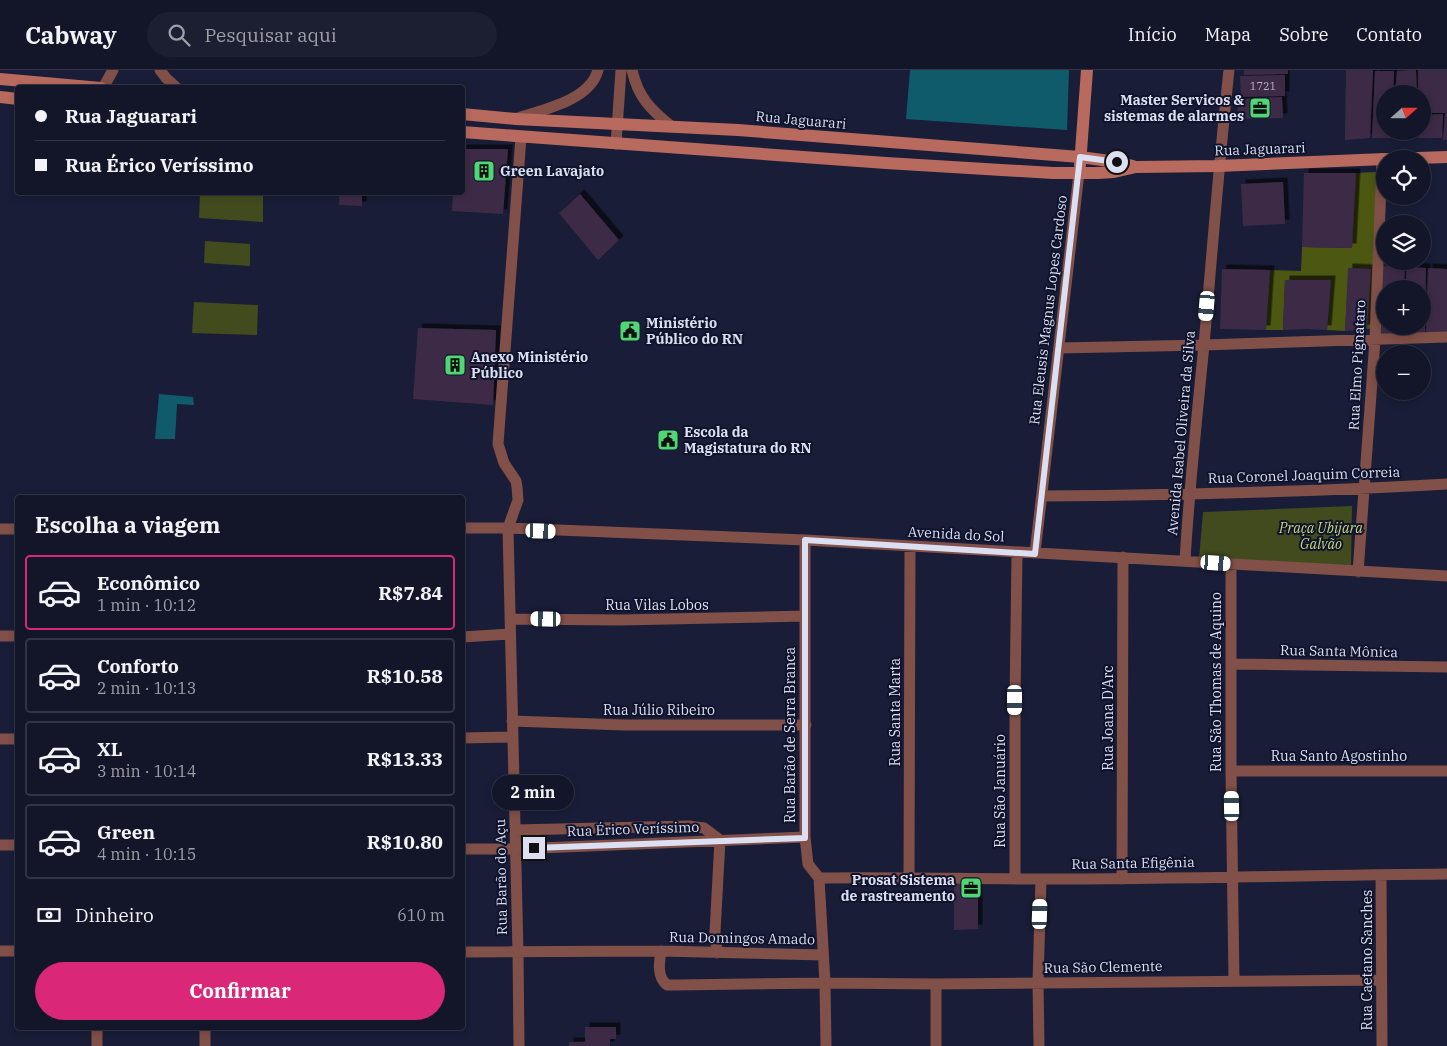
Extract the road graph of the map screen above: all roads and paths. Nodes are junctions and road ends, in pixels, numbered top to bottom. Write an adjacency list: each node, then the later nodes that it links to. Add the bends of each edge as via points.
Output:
1 (113, 70): 10 (street)
2 (160, 70): 11 (street)
3 (598, 70): 15 (street, via 589,88 575,97)
4 (621, 70): 16 (street)
5 (632, 70): 17 (street, via 642,98)
6 (1087, 70): 21 (main road, Rua Eleusis Magnus Lopes Cardoso)
7 (1229, 70): 25 (street, Avenida Isabel Oliveira da Silva)
8 (0, 79): 9 (main road)
9 (68, 85)
10 (104, 85)
11 (174, 85)
12 (0, 97): 13 (main road)
13 (15, 99)
14 (465, 114): 15 (main road, Rua Jaguarari)
15 (516, 119): 16 (main road, Rua Jaguarari)
16 (618, 125): 17 (main road, Rua Jaguarari); 20 (street)
17 (671, 126): 21 (main road, Rua Jaguarari)
18 (465, 132): 19 (main road, Rua Jaguarari)
19 (521, 137): 20 (main road, Rua Jaguarari); 38 (street, via 498,429 500,455 518,487 518,500)
20 (616, 144): 27 (main road, Rua Jaguarari)
21 (1080, 157): 26 (main road, Rua Jaguarari); 27 (main road, Rua Eleusis Magnus Lopes Cardoso)
22 (1431, 158): 23 (main road, Rua Jaguarari)
23 (1447, 158)
24 (1376, 159): 25 (main road, Rua Jaguarari)
25 (1218, 166): 26 (main road, Rua Jaguarari); 31 (street, Avenida Isabel Oliveira da Silva)
26 (1136, 167): 27 (main road, Rua Jaguarari, via 1114,172)
27 (1079, 173): 32 (street, Rua Eleusis Magnus Lopes Cardoso)
28 (1382, 205): 30 (street, Rua Elmo Pignataro)
29 (1447, 337): 30 (street)
30 (1375, 340): 31 (street); 34 (street, Rua Elmo Pignataro)
31 (1204, 345): 32 (street); 35 (street, Avenida Isabel Oliveira da Silva)
32 (1059, 348): 36 (street, Rua Eleusis Magnus Lopes Cardoso)
33 (1447, 484): 34 (street, Rua Coronel Joaquim Correia)
34 (1365, 489): 35 (street, Rua Coronel Joaquim Correia); 48 (street, Rua Elmo Pignataro)
35 (1189, 495): 36 (street, Rua Coronel Joaquim Correia); 46 (street, Avenida Isabel Oliveira da Silva)
36 (1042, 496): 44 (street, Rua Eleusis Magnus Lopes Cardoso)
37 (465, 528): 38 (street, Avenida do Sol)
38 (508, 528): 41 (street, Avenida do Sol); 51 (street, Rua Barão do Açu)
39 (0, 529): 40 (street)
40 (15, 529)
41 (805, 540): 42 (street, Avenida do Sol); 50 (street, Rua Barão de Serra Branca)
42 (910, 547): 43 (street, Avenida do Sol); 75 (street, Rua Santa Marta)
43 (1017, 553): 44 (street, Avenida do Sol); 79 (street, Rua São Januário)
44 (1035, 554): 45 (street, Avenida do Sol)
45 (1123, 557): 46 (street, Avenida do Sol); 78 (street, Rua Joana D'Arc)
46 (1185, 561): 47 (street, Avenida do Sol)
47 (1231, 564): 48 (street, Avenida do Sol); 56 (street, Rua São Thomas de Aquino)
48 (1358, 572): 49 (street, Avenida do Sol)
49 (1447, 576)
50 (805, 616): 51 (street, Rua Vilas Lobos); 59 (street, Rua Barão de Serra Branca)
51 (510, 619): 52 (street, Rua Barão do Açu)
52 (510, 634): 55 (street); 58 (street, Rua Barão do Açu)
53 (0, 636): 54 (street)
54 (15, 636)
55 (465, 637)
56 (1231, 664): 57 (street, Rua Santa Mônica); 64 (street, Rua São Thomas de Aquino)
57 (1447, 667)
58 (512, 720): 59 (street, Rua Júlio Ribeiro, via 624,725); 61 (street, Rua Barão do Açu)
59 (806, 725): 67 (street, Rua Barão de Serra Branca)
60 (465, 738): 61 (street)
61 (513, 738): 66 (street, Rua Barão do Açu)
62 (0, 739): 63 (street)
63 (15, 739)
64 (1231, 771): 65 (street, Rua Santo Agostinho); 76 (street, Rua São Thomas de Aquino)
65 (1447, 771)
66 (515, 830): 68 (street, via 689,826 704,828); 72 (street, Rua Barão do Açu)
67 (805, 838): 68 (street, Rua Érico Veríssimo); 77 (street, Rua Barão de Serra Branca, via 808,864)
68 (720, 840): 72 (street, Rua Érico Veríssimo); 86 (street, via 715,932)
69 (0, 845): 70 (street)
70 (15, 846)
71 (465, 849): 72 (street, Rua Érico Veríssimo)
72 (516, 849): 85 (street, Rua Barão do Açu)
73 (1447, 874): 74 (street, Rua Santa Efigênia)
74 (1382, 875): 76 (street, Rua Santa Efigênia); 88 (street, Rua Caetano Sanches)
75 (909, 877): 77 (street, Rua Santa Efigênia); 79 (street, Rua Santa Efigênia)
76 (1234, 877): 78 (street, Rua Santa Efigênia); 89 (street, Rua São Thomas de Aquino)
77 (819, 878): 87 (street, Rua Barão de Serra Branca)
78 (1122, 878): 80 (street, Rua Santa Efigênia)
79 (1015, 879): 80 (street, Rua Santa Efigênia)
80 (1041, 879): 90 (street)
81 (0, 951): 82 (street)
82 (15, 951)
83 (660, 951): 85 (street, Rua Domingos Amado); 86 (street, Rua Domingos Amado); 91 (street, Rua Domingos Amado, via 659,970 667,985)
84 (465, 952): 85 (street, Rua Domingos Amado)
85 (518, 952): 97 (street, Rua Barão do Açu)
86 (717, 953): 87 (street, Rua Domingos Amado)
87 (823, 955): 91 (street, Rua Barão de Serra Branca)
88 (1381, 980): 89 (street, Rua São Clemente); 101 (street, Rua Caetano Sanches)
89 (1234, 981): 90 (street, Rua São Clemente)
90 (1038, 982): 92 (street, Rua São Clemente); 100 (street)
91 (825, 983): 92 (street, Rua São Clemente); 98 (street, Rua Barão de Serra Branca)
92 (936, 984): 99 (street)
93 (98, 1030): 95 (street)
94 (206, 1030): 96 (street)
95 (97, 1046)
96 (206, 1046)
97 (519, 1046)
98 (826, 1046)
99 (936, 1046)
100 (1039, 1046)
101 (1382, 1046)

